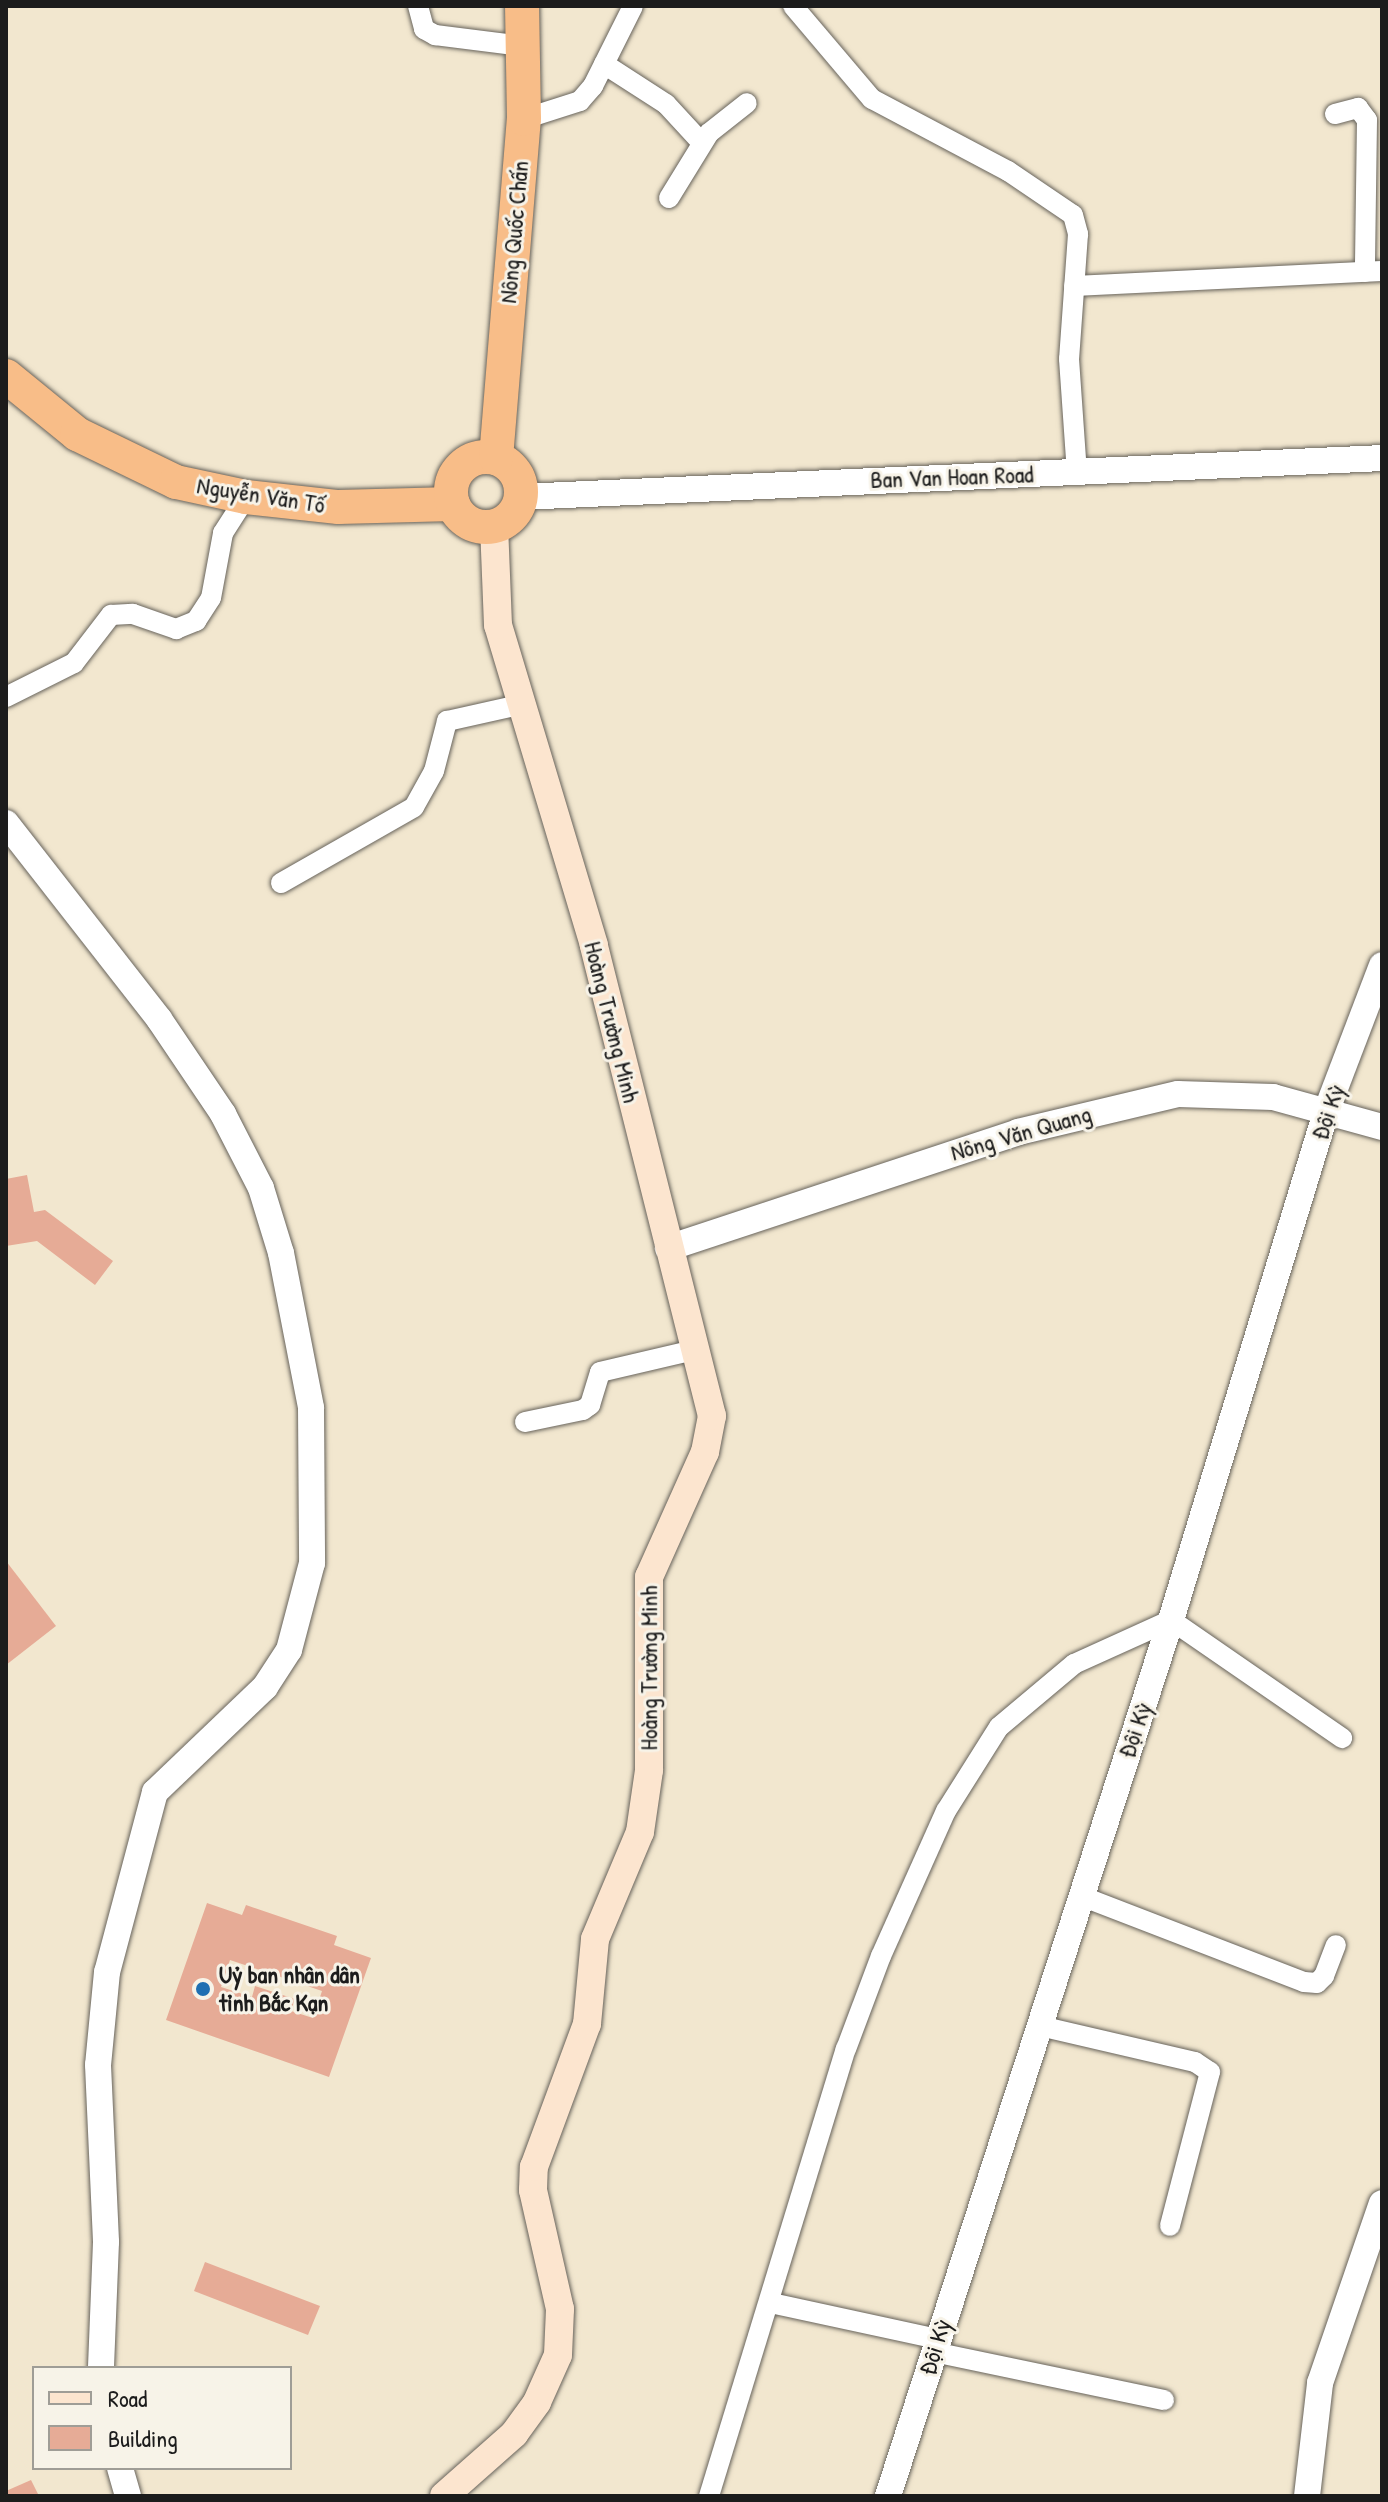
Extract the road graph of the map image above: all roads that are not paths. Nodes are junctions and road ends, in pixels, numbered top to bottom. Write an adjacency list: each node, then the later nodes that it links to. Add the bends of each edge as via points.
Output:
1 (418, 6): 5 (street, via 424,29 435,35)
2 (522, 6): 5 (highway, Nông Quốc Chấn)
3 (633, 6): 6 (street)
4 (793, 6): 13 (street, via 872,99 1065,207 1077,224)
5 (522, 46): 9 (highway, Nông Quốc Chấn)
6 (604, 64): 9 (street, via 580,101); 10 (street, via 666,104)
7 (747, 103): 10 (street, via 719,122)
8 (1335, 114): 12 (street, via 1358,108 1367,120)
9 (524, 119): 15 (highway, Nông Quốc Chấn, via 508,262)
10 (702, 143): 11 (street)
11 (669, 198)
12 (1373, 272): 13 (street)
13 (1074, 286): 17 (street, via 1069,359)
14 (6, 376): 18 (highway, Nguyễn Văn Tố, via 77,434 124,460 176,482)
15 (496, 458): 19 (highway, via 513,469); 20 (highway, via 471,460 461,468 451,491)
16 (1382, 458): 17 (street, Ban Van Hoan Road)
17 (1077, 472): 19 (street, Ban Van Hoan Road)
18 (246, 497): 20 (highway, Nguyễn Văn Tố, via 338,507); 22 (street, via 223,533 211,598 196,621 176,629 133,614 111,615 74,663)
19 (521, 497): 21 (highway, via 512,516)
20 (453, 504): 21 (highway, via 469,523)
21 (494, 527): 23 (main road, Hoàng Trường Minh, via 498,625)
22 (6, 697)
23 (519, 705): 25 (street, via 447,721 434,771 414,807); 29 (main road, Hoàng Trường Minh, via 594,945)
24 (6, 823): 41 (street, via 159,1019 223,1114 261,1188 281,1253 311,1408 312,1563 289,1650 265,1687 155,1792 107,1972 98,2065 106,2242)
25 (281, 883)
26 (1382, 965): 27 (street, Đội Kỳ)
27 (1326, 1112): 28 (street, Nông Văn Quang); 29 (street, Nông Văn Quang, via 1230,1092 1178,1094 1100,1109 869,1178); 32 (street, Đội Kỳ)
28 (1382, 1127)
29 (668, 1248): 30 (main road, Hoàng Trường Minh)
30 (698, 1349): 31 (street, via 600,1372 590,1405 583,1410); 45 (main road, Hoàng Trường Minh, via 712,1416 710,1435 649,1577 646,1599 648,1794 640,1832 595,1939 580,2046 534,2167 533,2190 560,2309 558,2355 537,2402 514,2434)
31 (525, 1422)
32 (1171, 1620): 33 (street); 34 (street, Đội Kỳ); 39 (street, via 1105,1647 1050,1680 999,1727 971,1768 927,1849 876,1969 783,2249)
33 (1342, 1738)
34 (1081, 1896): 35 (street, via 1304,1982 1317,1983 1324,1976); 36 (street, Đội Kỳ)
35 (1336, 1945)
36 (1040, 2026): 38 (street, via 1195,2062 1210,2072); 40 (street, Đội Kỳ)
37 (1382, 2203): 48 (street, via 1320,2383)
38 (1170, 2226)
39 (771, 2303): 40 (street); 46 (street)
40 (936, 2345): 42 (street); 47 (street, Đội Kỳ)
41 (101, 2366)
42 (1164, 2400)
43 (121, 2470): 44 (street)
44 (128, 2496)
45 (444, 2496)
46 (709, 2496)
47 (888, 2496)
48 (1307, 2496)

